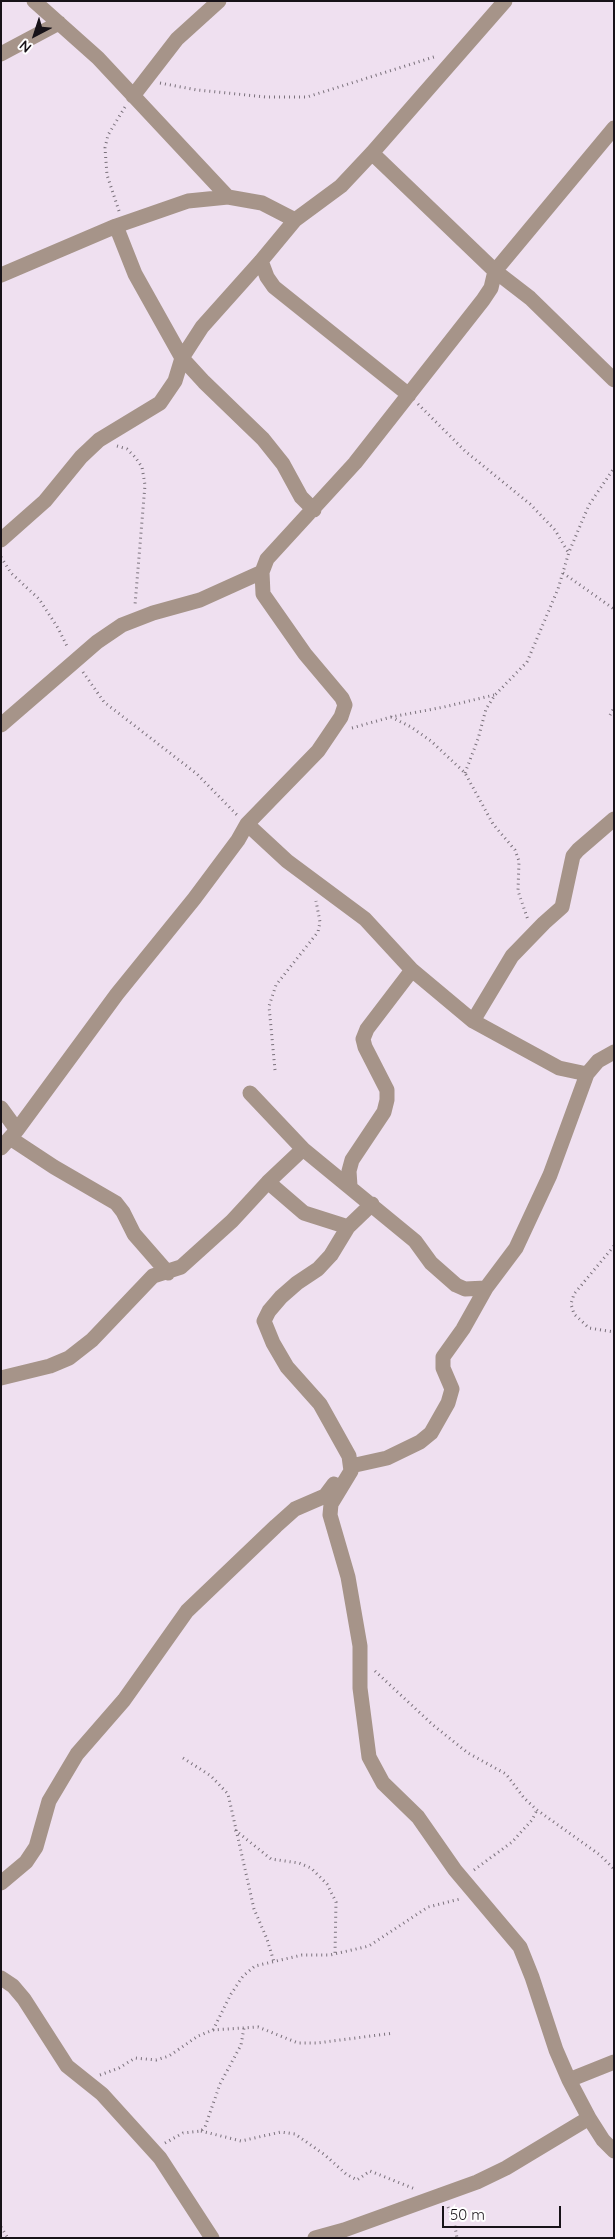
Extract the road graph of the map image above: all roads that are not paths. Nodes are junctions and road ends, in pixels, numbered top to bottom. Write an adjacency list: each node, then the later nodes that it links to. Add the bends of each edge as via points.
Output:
1 (34, 1): 4 (street)
2 (219, 1): 6 (street, via 177,39)
3 (503, 2): 8 (street)
4 (59, 23): 5 (street); 6 (street)
5 (1, 54)
6 (133, 96): 9 (street)
7 (611, 137): 13 (street)
8 (372, 152): 10 (street, via 341,186); 13 (street)
9 (228, 197): 10 (street, via 262,203); 11 (street, via 188,201)
10 (295, 220): 12 (street)
11 (120, 225): 14 (street); 15 (street, via 135,274)
12 (261, 261): 15 (street, via 202,327); 17 (street, via 274,287)
13 (495, 271): 16 (street, via 530,298); 17 (street, via 487,294)
14 (1, 275)
15 (182, 358): 18 (street, via 263,439 283,464 301,497); 19 (street, via 175,381 160,403 99,440 45,501)
16 (614, 380)
17 (409, 395): 18 (street)
18 (314, 510): 20 (street, via 267,559)
19 (1, 540)
20 (262, 572): 21 (street, via 200,600 122,625 97,642); 23 (street, via 262,594 345,705 318,751)
21 (1, 725)
22 (614, 819): 25 (street, via 573,856 562,907 512,956)
23 (247, 824): 24 (street, via 270,847 365,919); 30 (street, via 233,848 117,994)
24 (412, 970): 25 (street); 33 (street, via 363,1039 364,1047 387,1090 388,1100 384,1112 352,1160)
25 (473, 1021): 27 (street, via 558,1068)
26 (614, 1052): 27 (street, via 598,1061)
27 (587, 1074): 37 (street, via 550,1175 520,1239)
28 (250, 1092): 31 (street)
29 (1, 1108): 30 (street)
30 (10, 1139): 36 (street, via 116,1202 134,1234)
31 (303, 1149): 32 (street); 33 (street)
32 (268, 1182): 35 (street, via 304,1213); 36 (street, via 182,1267)
33 (350, 1186): 34 (street)
34 (372, 1204): 35 (street); 37 (street, via 415,1241 430,1263 456,1285 465,1289)
35 (348, 1227): 39 (street, via 331,1255 281,1297 264,1321 287,1367 320,1404 344,1445)
36 (168, 1273): 38 (street, via 153,1276 92,1340 69,1358)
37 (486, 1288): 39 (street, via 442,1360 452,1389 431,1433 387,1458)
38 (1, 1378)
39 (349, 1471): 40 (street, via 318,1501 295,1509 187,1611 124,1700 77,1754 49,1801 36,1847 26,1862); 43 (street, via 331,1504 330,1515 348,1577 360,1646 360,1688 369,1757 383,1783 418,1817 475,1896 520,1947)
40 (1, 1883)
41 (1, 1978): 46 (street, via 24,1999 67,2066 102,2094 153,2150)
42 (614, 2062): 43 (street)
43 (569, 2080): 44 (street)
44 (589, 2118): 45 (street); 47 (street, via 506,2168 435,2197)
45 (614, 2151)
46 (212, 2238)
47 (315, 2238)

